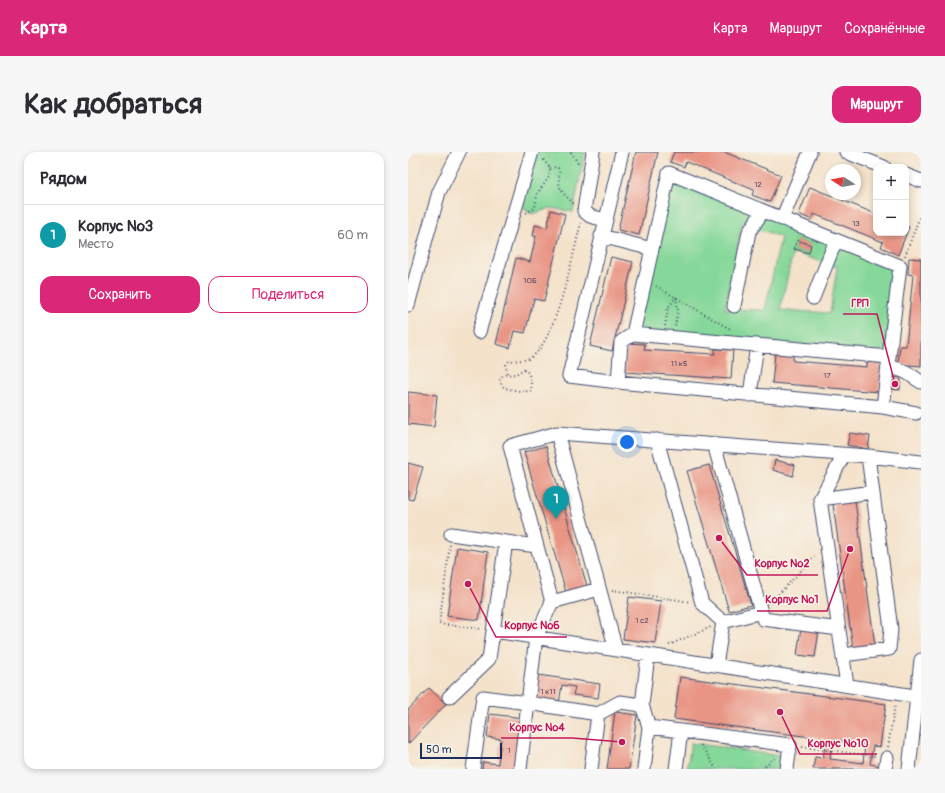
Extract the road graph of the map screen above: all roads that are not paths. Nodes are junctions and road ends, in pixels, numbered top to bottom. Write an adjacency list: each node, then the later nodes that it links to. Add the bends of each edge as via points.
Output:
1 (459, 152): 17 (street, via 439,192)
2 (593, 152): 12 (street, via 584,211 590,216)
3 (622, 152): 12 (street)
4 (810, 152): 11 (street)
5 (846, 152): 7 (street)
6 (532, 153): 19 (street)
7 (876, 164)
8 (909, 176): 9 (street)
9 (921, 181)
10 (763, 211): 11 (street); 15 (street, via 669,173); 18 (street, via 749,232)
11 (782, 219): 14 (street)
12 (605, 220): 13 (street)
13 (601, 236): 15 (street); 23 (street, via 569,376)
14 (836, 240): 16 (street); 22 (street, via 900,266)
15 (652, 250): 20 (street)
16 (813, 298)
17 (408, 306)
18 (734, 306)
19 (479, 332)
20 (632, 334): 21 (street); 23 (street, via 621,342)
21 (757, 345): 22 (street); 25 (street)
22 (889, 362): 24 (street); 26 (street)
23 (618, 382): 25 (street)
24 (921, 382)
25 (750, 395): 26 (street)
26 (883, 407): 27 (street)
27 (916, 414)
28 (557, 433): 29 (street); 38 (street, via 510,446); 39 (street)
29 (657, 440): 30 (street); 42 (street, via 702,603)
30 (714, 444): 31 (street); 41 (street)
31 (844, 455): 32 (street); 35 (street)
32 (868, 456): 33 (street); 34 (street)
33 (920, 462)
34 (873, 492): 35 (street); 48 (street, via 891,629 889,649)
35 (820, 499): 43 (street)
36 (451, 534): 37 (street)
37 (506, 542): 38 (street); 44 (street)
38 (537, 546): 40 (street)
39 (599, 589): 40 (street); 46 (street)
40 (552, 602): 45 (street)
41 (761, 612): 42 (street); 43 (street, via 763,619)
42 (723, 622): 50 (street)
43 (839, 629): 48 (street)
44 (494, 631): 45 (street); 52 (street, via 489,660)
45 (536, 637): 46 (street); 54 (street)
46 (616, 650): 47 (street)
47 (648, 655): 50 (street); 55 (street)
48 (843, 655): 51 (street)
49 (921, 660): 53 (street)
50 (716, 665): 51 (street)
51 (847, 686): 53 (street)
52 (449, 697)
53 (919, 697): 65 (street)
54 (528, 703): 56 (street); 59 (street, via 483,697); 60 (street)
55 (642, 705): 56 (street, via 620,702); 57 (street)
56 (598, 714): 61 (street)
57 (649, 727): 58 (street); 62 (street)
58 (687, 732): 63 (street); 64 (street, via 790,745)
59 (473, 769)
60 (520, 769)
61 (591, 769)
62 (644, 769)
63 (676, 769)
64 (787, 769)
65 (909, 769)

